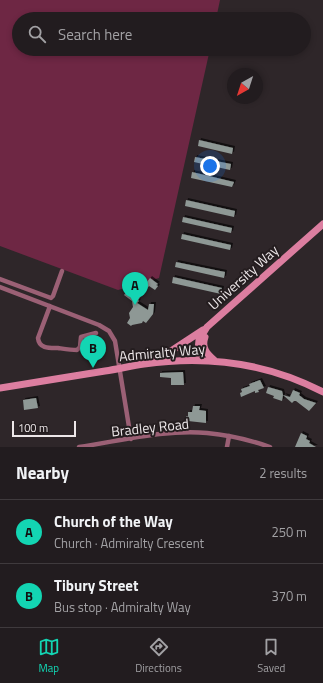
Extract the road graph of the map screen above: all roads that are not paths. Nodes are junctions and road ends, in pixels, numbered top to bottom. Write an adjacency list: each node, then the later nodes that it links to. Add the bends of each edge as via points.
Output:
1 (322, 224): 6 (main road, University Way)
2 (62, 271): 3 (street, via 51,298)
3 (0, 279)
4 (0, 287): 5 (street)
5 (50, 306): 8 (street, via 38,338 39,343 45,347 77,350 81,337); 12 (street, via 109,331 114,338)
6 (217, 318): 7 (main road, University Way); 10 (main road, via 203,343 206,352)
7 (207, 327): 9 (main road, University Way, via 200,340); 11 (main road, via 168,353)
8 (96, 333)
9 (198, 360): 10 (main road, Admiralty Way); 11 (main road, Admiralty Way)
10 (215, 360): 14 (main road, Admiralty Way, via 263,368)
11 (144, 364): 12 (main road, Admiralty Way)
12 (119, 369): 13 (main road, Admiralty Way); 16 (street)
13 (0, 388)
14 (323, 392)
15 (229, 436): 16 (street, Bradley Road, via 177,432); 18 (street); 19 (street, Bradley Road)
16 (131, 439): 17 (street, Bradley Road)
17 (79, 447)
18 (227, 447)
19 (270, 447)

